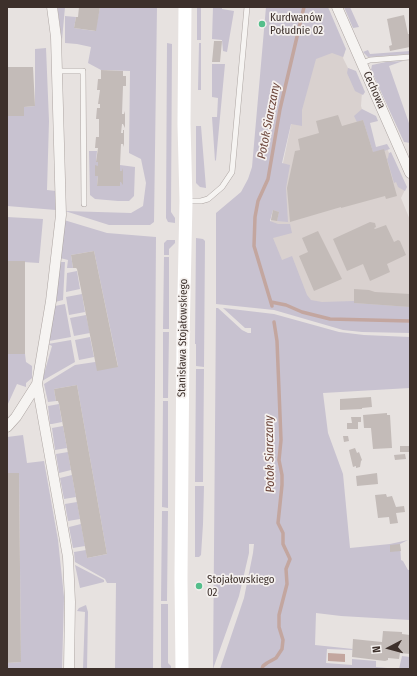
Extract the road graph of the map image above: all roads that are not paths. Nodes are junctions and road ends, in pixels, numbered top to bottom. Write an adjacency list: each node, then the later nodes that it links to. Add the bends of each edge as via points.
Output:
1 (52, 7): 7 (street)
2 (185, 7): 9 (street, Stanisława Stojałowskiego)
3 (247, 7): 9 (lane, via 232,172 222,187 208,199)
4 (338, 7): 6 (street, Cechowa)
5 (410, 57): 6 (lane)
6 (362, 63): 8 (street, Cechowa)
7 (57, 71): 10 (lane, via 83,71); 11 (street, via 61,215 51,301)
8 (410, 173)
9 (186, 201): 14 (street, Stanisława Stojałowskiego, via 182,349)
10 (84, 204)
11 (36, 384): 12 (street); 13 (street, via 68,557)
12 (7, 427)
13 (68, 669)
14 (182, 669)

